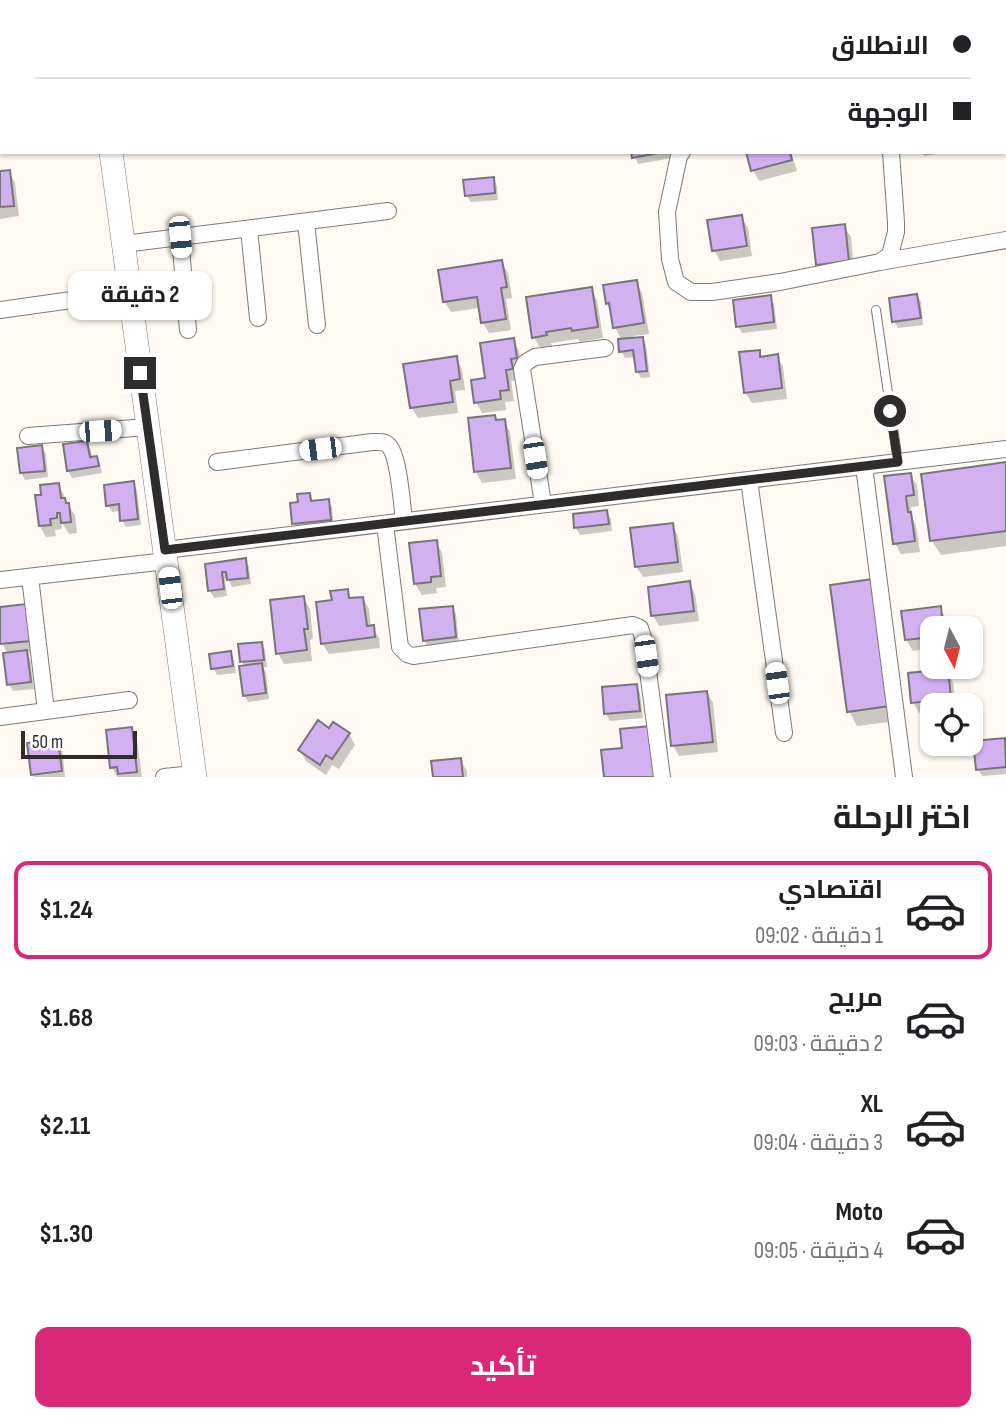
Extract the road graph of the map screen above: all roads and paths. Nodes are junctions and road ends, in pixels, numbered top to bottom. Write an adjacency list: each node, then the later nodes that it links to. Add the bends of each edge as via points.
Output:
1 (111, 154): 9 (main road)
2 (680, 154): 10 (street, via 667,212 670,259 676,282 691,292 752,286)
3 (891, 154): 10 (street, via 896,232 890,255)
4 (388, 211): 5 (street)
5 (306, 222): 6 (street); 15 (street)
6 (249, 229): 7 (street); 14 (street)
7 (180, 237): 9 (street); 16 (street)
8 (1006, 240): 10 (street)
9 (124, 244): 11 (main road)
10 (880, 261)
11 (128, 292): 12 (street); 18 (main road)
12 (0, 310)
13 (876, 310): 22 (lane)
14 (258, 318)
15 (317, 325)
16 (188, 330)
17 (605, 348): 25 (street, via 535,358 522,369)
18 (148, 427): 19 (street); 28 (main road)
19 (28, 436)
20 (1006, 449): 22 (street)
21 (217, 462): 26 (street, via 382,442 396,460)
22 (898, 462): 23 (street)
23 (864, 466): 24 (street); 38 (street)
24 (749, 480): 25 (street); 34 (street)
25 (542, 504): 26 (street)
26 (404, 521): 27 (street)
27 (385, 524): 28 (street); 37 (street, via 400,647 407,654 634,625 640,628)
28 (165, 556): 29 (street); 35 (main road)
29 (30, 577): 30 (street); 32 (street)
30 (0, 580)
31 (129, 700): 32 (street)
32 (46, 711): 33 (street)
33 (0, 717)
34 (784, 733)
35 (194, 775): 36 (street)
36 (164, 777)
37 (662, 777)
38 (904, 777)

